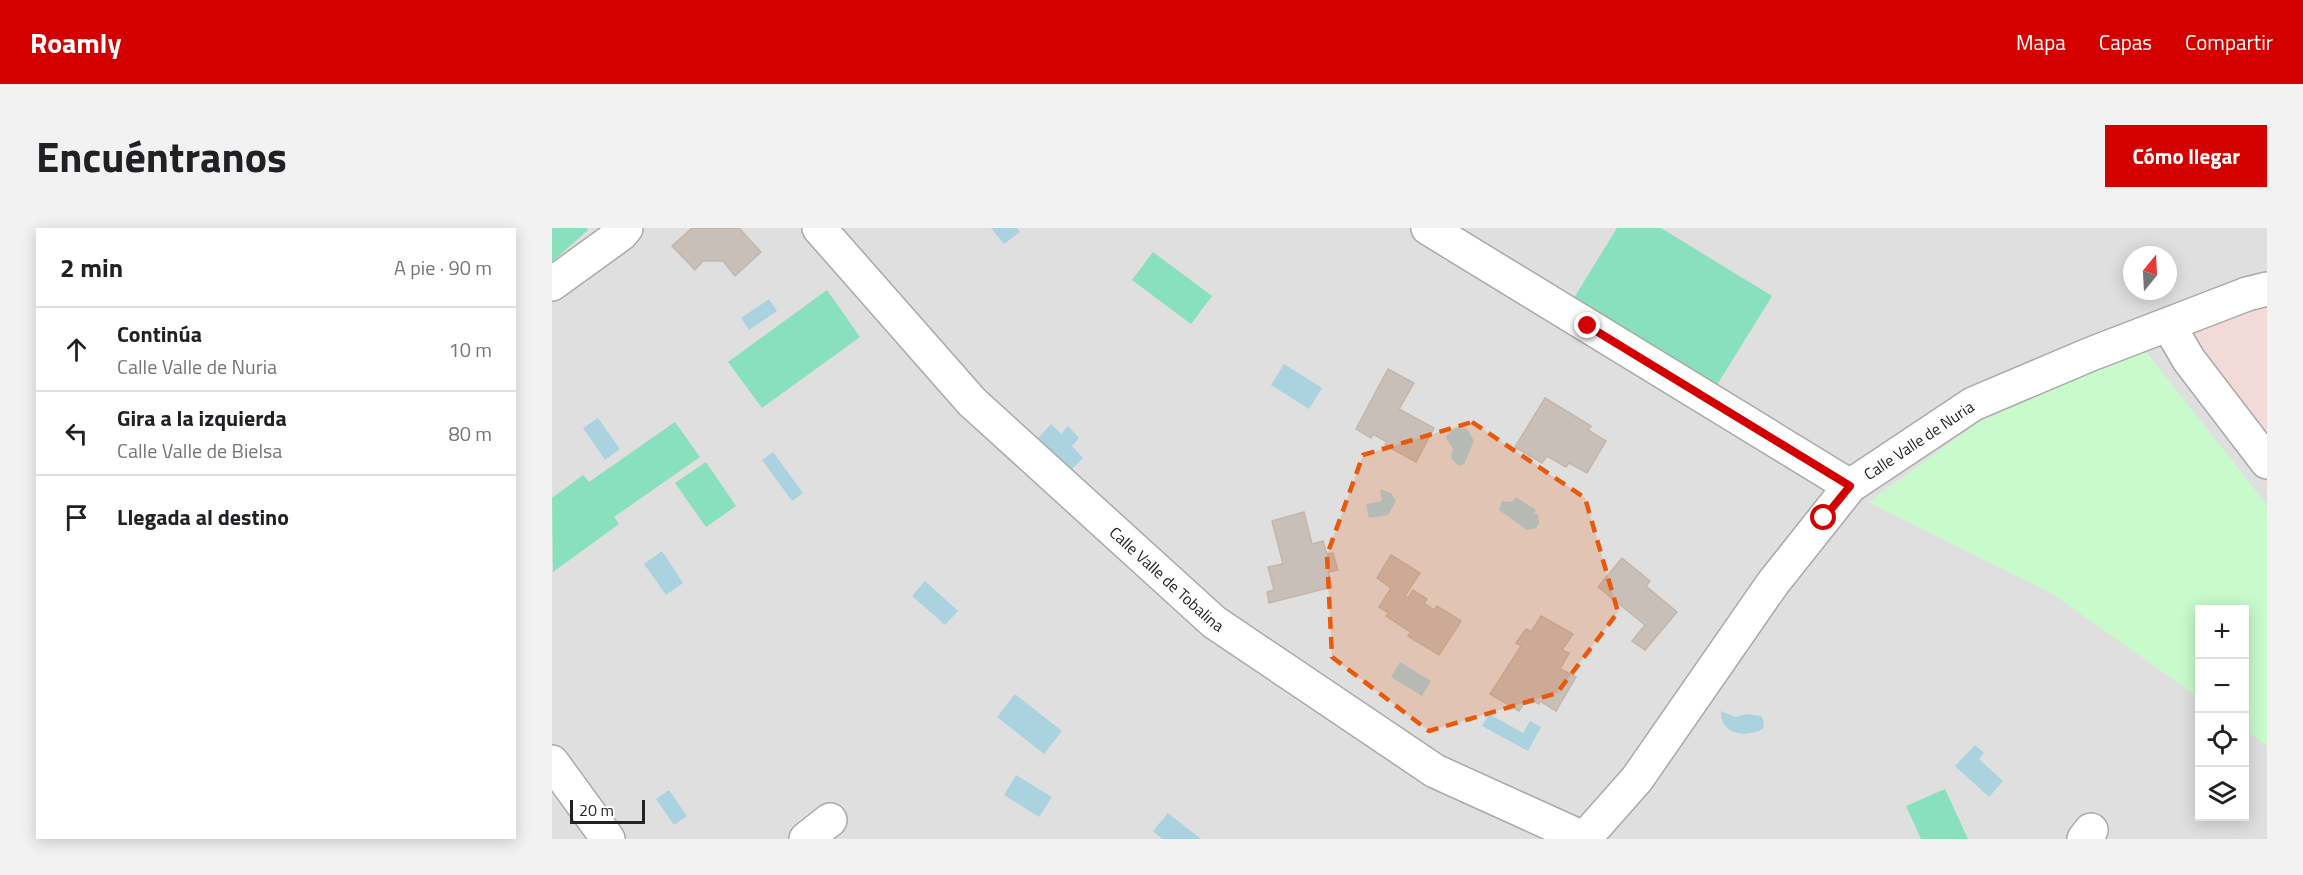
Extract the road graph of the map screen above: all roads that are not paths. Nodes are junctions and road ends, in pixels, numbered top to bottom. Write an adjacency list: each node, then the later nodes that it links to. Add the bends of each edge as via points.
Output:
1 (626, 228): 4 (street)
2 (819, 228): 11 (street, Calle Valle de Tobalina, via 972,402 1214,622 1435,771)
3 (1428, 228): 8 (street)
4 (552, 284)
5 (2267, 290): 6 (street, Calle Valle de Nuria, via 2247,294)
6 (2169, 326): 7 (street, via 2189,360); 8 (street, Calle Valle de Nuria, via 1973,404)
7 (2267, 462)
8 (1850, 486): 11 (street, Calle Valle de Nuria, via 1773,583 1637,779)
9 (552, 762): 10 (street)
10 (608, 839)
11 (1584, 839)

